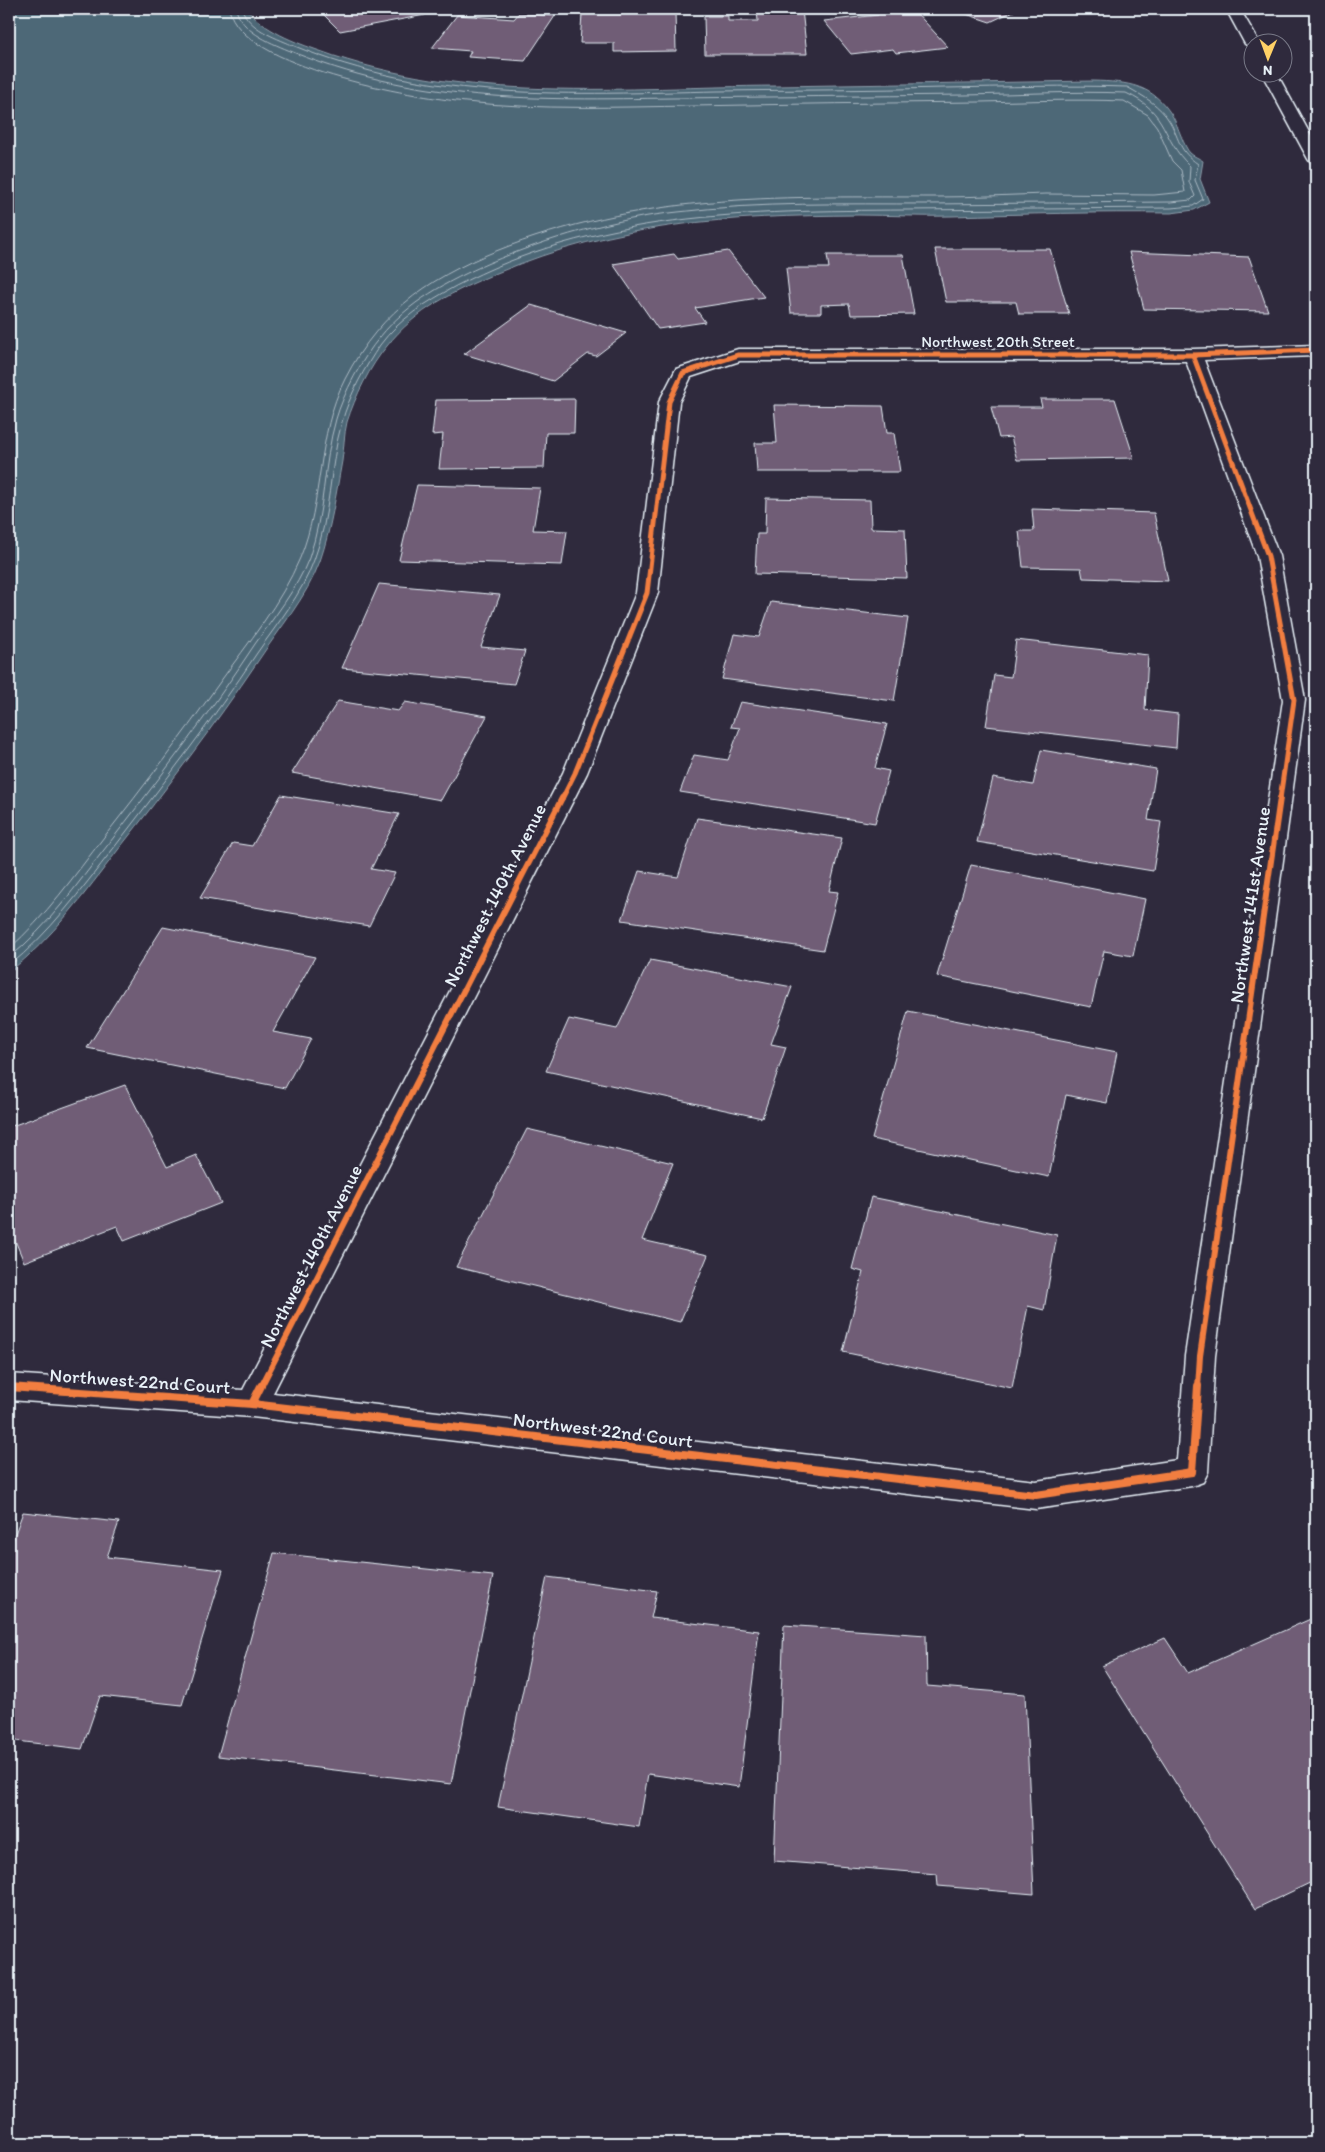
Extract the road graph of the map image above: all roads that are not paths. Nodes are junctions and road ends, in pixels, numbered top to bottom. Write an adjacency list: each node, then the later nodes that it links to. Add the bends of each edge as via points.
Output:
1 (1233, 9): 2 (street)
2 (1245, 32)
3 (1274, 82): 4 (street)
4 (1316, 159)
5 (1316, 350): 6 (street, Northwest 20th Street)
6 (1193, 355): 7 (street, Northwest 20th Street, via 738,355); 10 (street, Northwest 141st Avenue, via 1268,556 1294,700 1200,1356)
7 (684, 373): 9 (street, Northwest 140th Avenue, via 668,402 647,593 575,773)
8 (9, 1387): 9 (street, Northwest 22nd Court)
9 (252, 1404): 10 (street, Northwest 22nd Court, via 1036,1495)
10 (1192, 1472)

